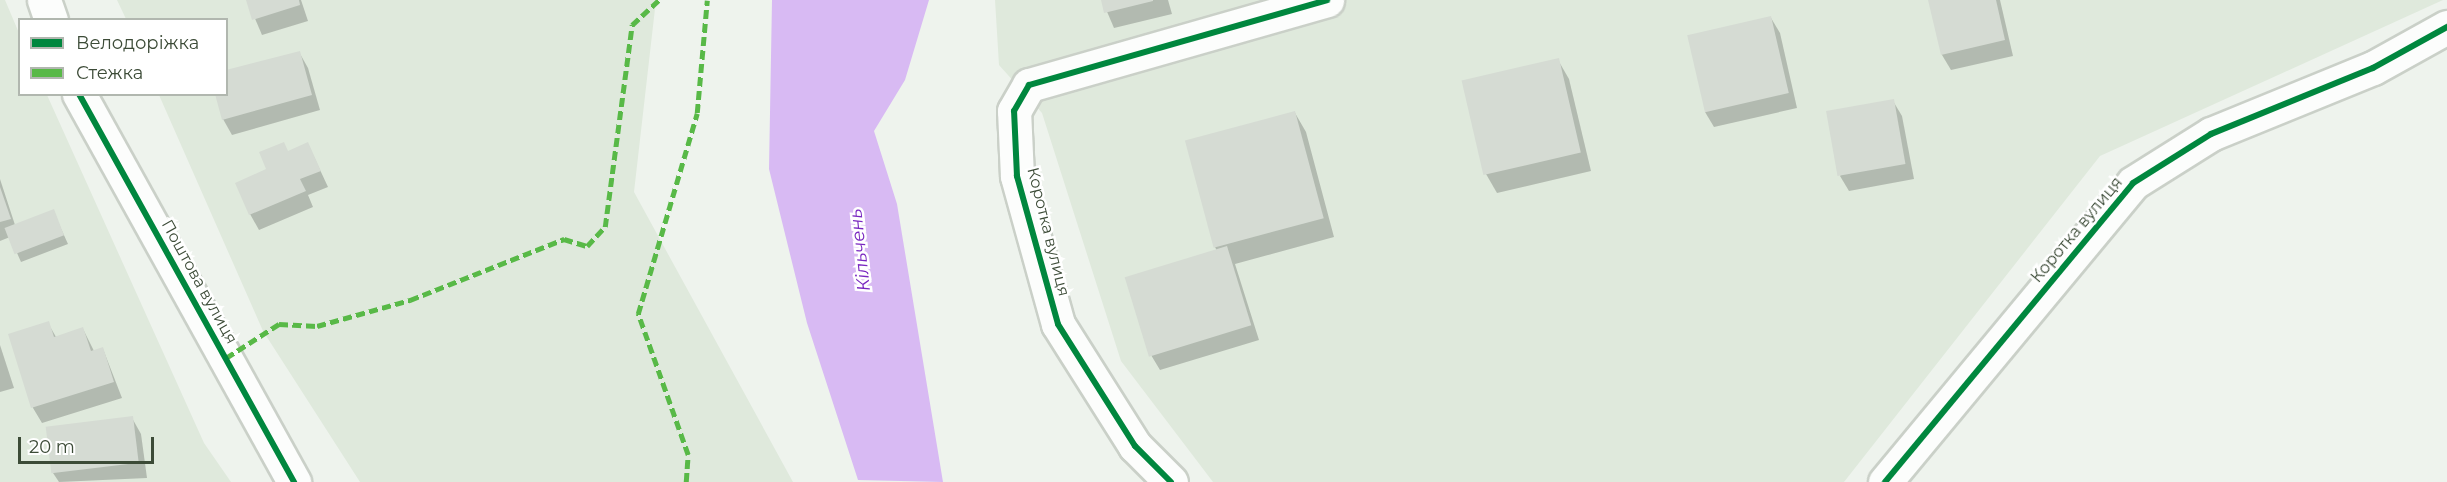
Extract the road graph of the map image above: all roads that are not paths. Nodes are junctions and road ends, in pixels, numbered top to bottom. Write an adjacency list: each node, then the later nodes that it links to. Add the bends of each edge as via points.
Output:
1 (44, 0): 3 (street)
2 (1327, 0): 7 (street, Коротка вулиця, via 1029,85 1014,111 1017,176 1058,324 1135,446)
3 (50, 18)
4 (2447, 27): 8 (street, Коротка вулиця, via 2373,68 2211,134 2133,183)
5 (81, 96): 6 (street, Поштова вулиця)
6 (294, 482)
7 (1171, 482)
8 (1886, 482)

